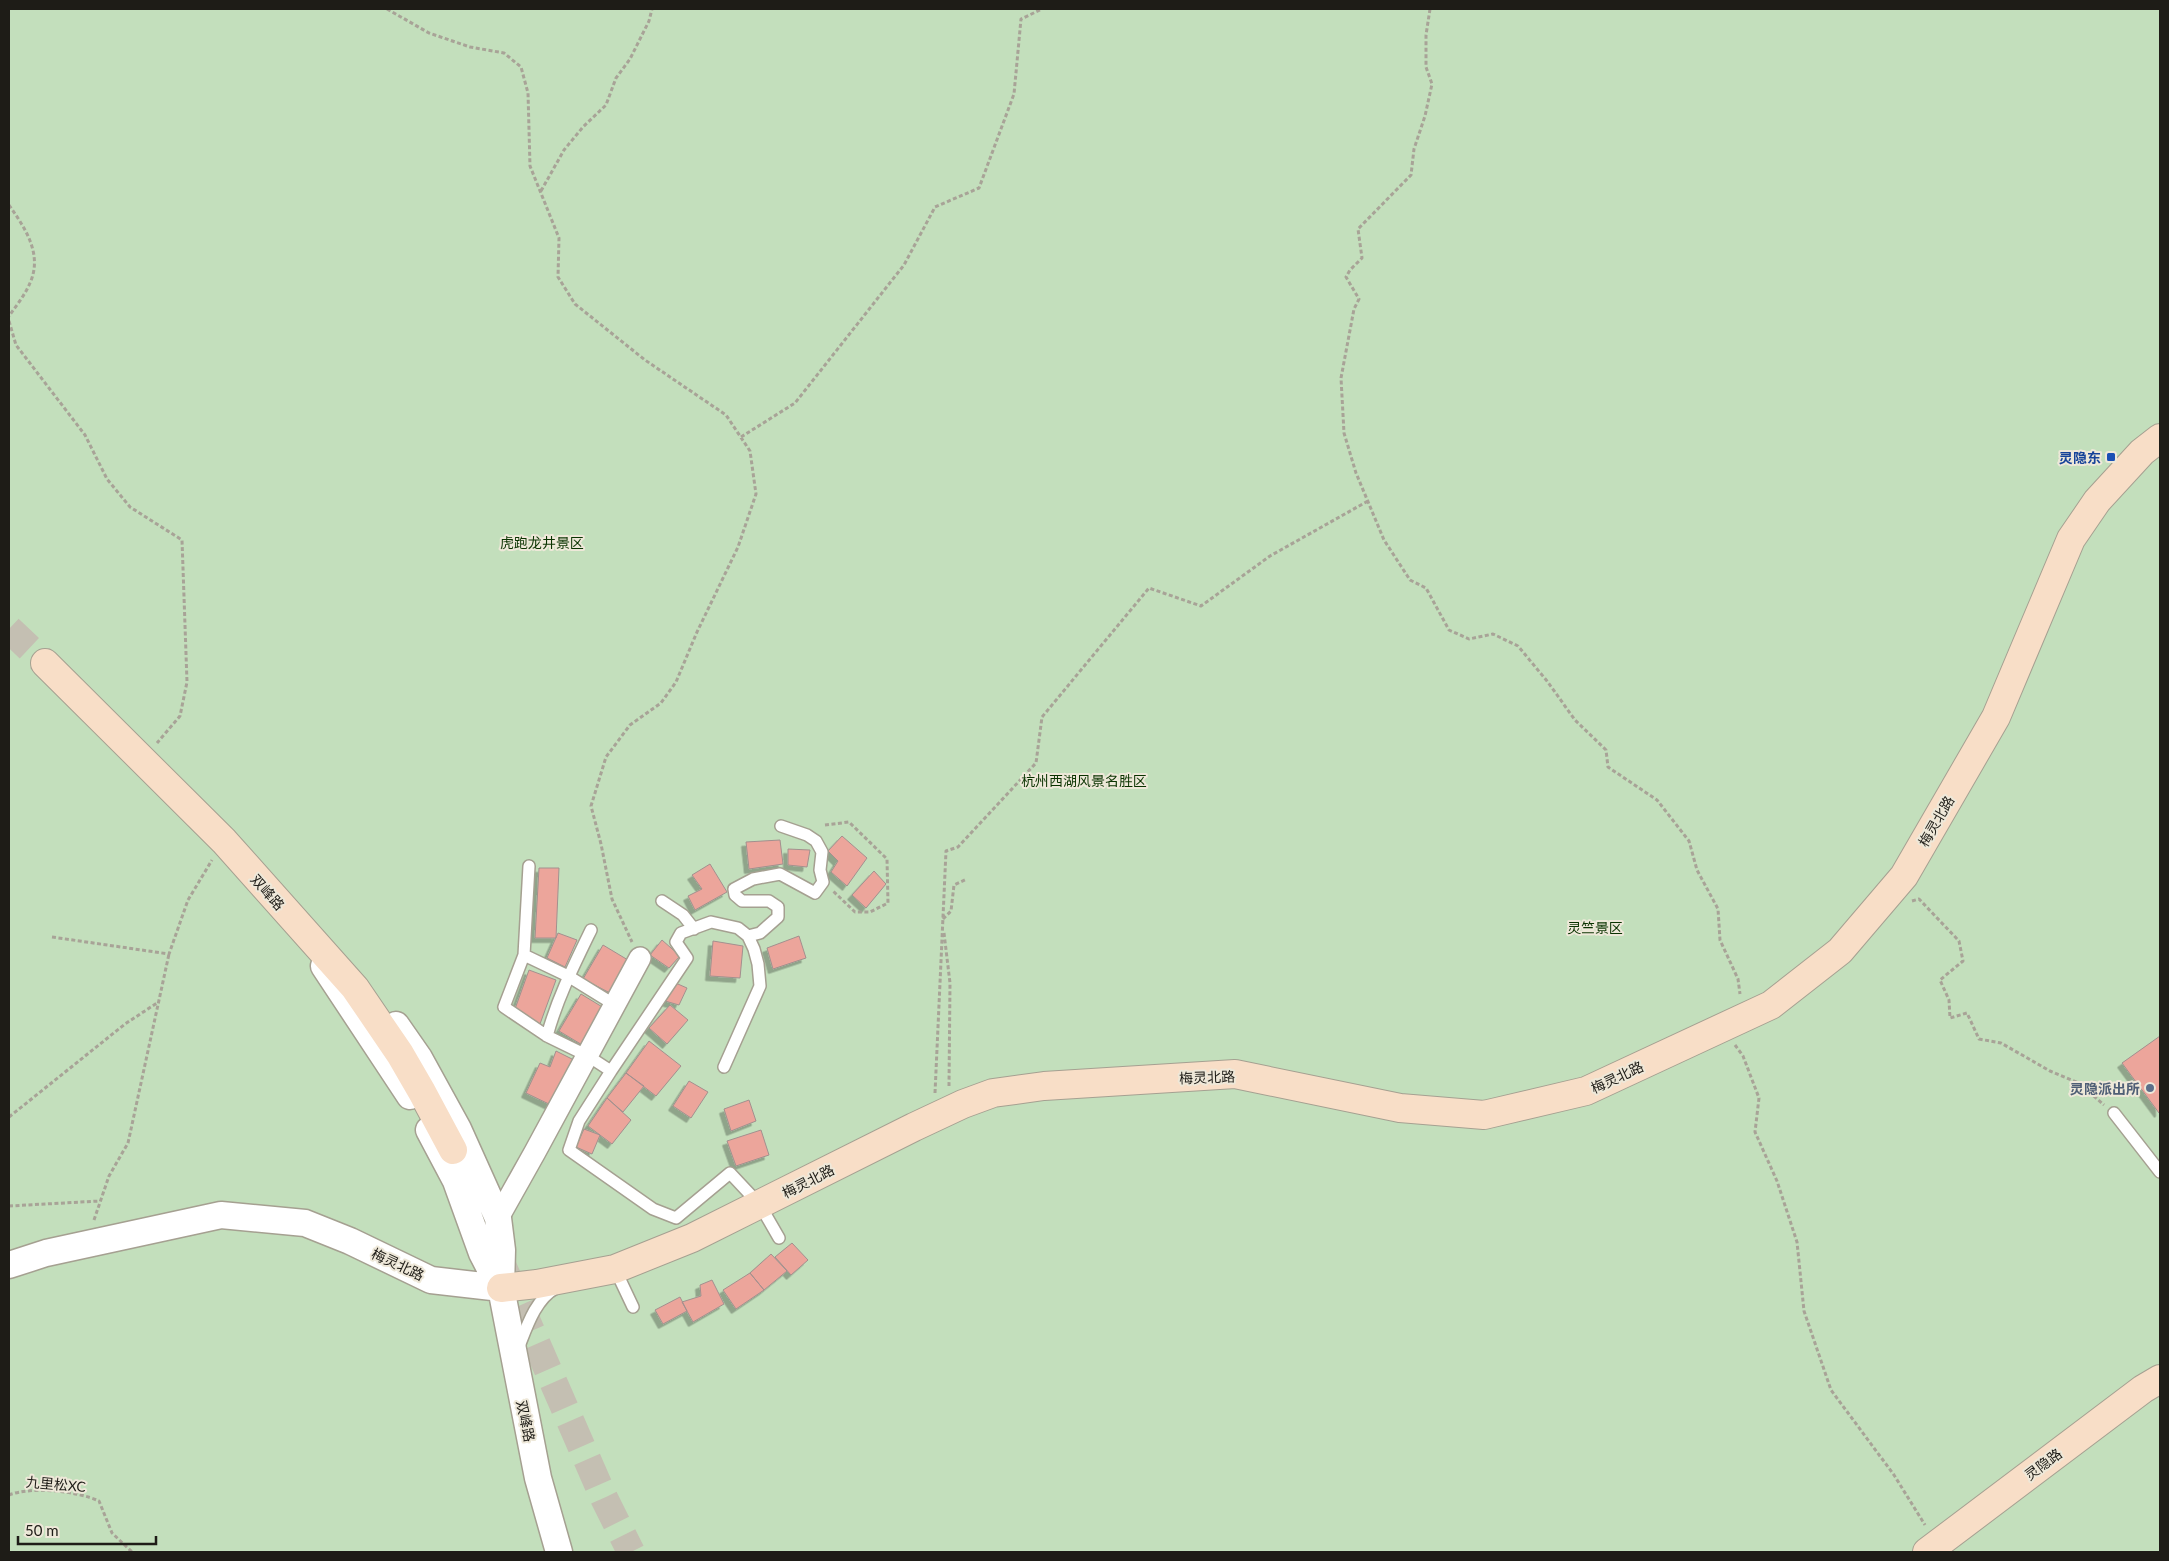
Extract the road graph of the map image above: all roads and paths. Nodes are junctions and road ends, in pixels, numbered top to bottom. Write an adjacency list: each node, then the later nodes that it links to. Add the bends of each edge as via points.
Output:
1 (387, 9): 5 (path, via 429,33 470,47 504,53 521,67 528,93 530,166)
2 (652, 9): 5 (path, via 634,52 616,78 606,105 564,150)
3 (1042, 9): 9 (path, via 1021,19 1014,94 979,188 935,207 904,266 795,403)
4 (1430, 9): 11 (path, via 1426,67 1432,84 1410,176 1358,229 1362,258 1346,277 1359,299 1354,309 1340,378 1344,433)
5 (541, 192): 9 (path, via 559,238 558,278 575,304 644,360 726,415)
6 (9, 205): 7 (path, via 27,231 35,257 30,283)
7 (9, 316)
8 (9, 321): 13 (path, via 16,345 85,435 107,480 130,507 182,540 187,682 180,716)
9 (741, 437): 31 (path, via 750,451 756,494 738,547 676,682 661,703 630,725 606,757 591,806 612,899)
10 (2160, 438): 35 (main road, 梅灵北路, via 2142,452 2097,501 2071,538 1996,717 1904,876 1840,951 1771,1005)
11 (1368, 501): 22 (path, via 1270,556 1201,606 1149,588 1042,717 1036,763 958,847 946,851); 35 (path, via 1384,540 1410,580 1426,588 1449,630 1469,639 1493,634 1518,646 1575,720 1606,750 1608,767 1657,800 1689,841 1698,870 1718,909 1720,940 1738,979 1742,1002)
12 (45, 663): 13 (main road, 双峰路)
13 (142, 760): 16 (main road, 双峰路)
14 (825, 825): 19 (path, via 849,822 887,859 888,903 870,912 855,912)
15 (781, 826): 19 (lane, via 816,841 822,852 820,870)
16 (224, 842): 23 (main road, 双峰路); 29 (path, via 188,900)
17 (529, 866): 30 (lane)
18 (967, 879): 22 (path, via 954,885 951,911)
19 (823, 882): 27 (lane, via 815,893 780,874 753,879 734,889 742,901 769,901 778,907 778,918 760,933)
20 (662, 901): 25 (lane, via 683,915)
21 (1910, 901): 42 (path, via 1919,899 1959,940 1963,961 1940,980 1949,1000 1950,1018 1967,1014 1979,1039 2001,1043 2050,1071 2079,1083)
22 (943, 919): 24 (path)
23 (293, 920): 44 (main road, 双峰路, via 361,997 404,1061); 49 (street, via 339,956 375,995 419,1058 458,1129); 55 (street, via 405,1086 456,1181 482,1253)
24 (942, 925): 41 (path); 41 (path, via 950,983)
25 (694, 928): 27 (lane, via 712,922 738,928); 40 (lane, via 681,934 676,942 687,958)
26 (591, 930): 32 (lane)
27 (748, 936): 39 (lane, via 758,964 760,986)
28 (52, 937): 29 (path)
29 (170, 954): 33 (path)
30 (524, 954): 32 (lane); 37 (lane, via 504,1007)
31 (640, 958): 34 (street)
32 (568, 976): 34 (lane); 37 (lane)
33 (158, 1002): 43 (path, via 125,1024); 46 (path, via 128,1143 109,1176)
34 (615, 1005): 38 (street)
35 (1749, 1015): 36 (main road, 梅灵北路)
36 (1723, 1028): 41 (main road, 梅灵北路, via 1586,1091 1484,1115 1400,1108 1235,1074 1044,1086); 60 (path, via 1743,1056 1759,1098 1755,1132 1777,1181 1797,1242 1804,1311 1831,1390 1894,1475)
37 (547, 1036): 38 (lane)
38 (588, 1056): 40 (lane); 49 (street)
39 (724, 1067)
40 (611, 1071): 47 (lane, via 579,1121 568,1150 653,1209 676,1218 730,1173)
41 (942, 1104): 47 (main road, 梅灵北路)
42 (2114, 1114): 45 (lane)
43 (9, 1117)
44 (453, 1150)
45 (2160, 1172)
46 (100, 1201): 48 (path); 51 (path)
47 (760, 1205): 50 (lane); 53 (main road, 梅灵北路, via 692,1238)
48 (9, 1206)
49 (498, 1218): 55 (street, via 502,1250)
50 (779, 1238)
51 (86, 1244): 52 (street, 梅灵北路); 55 (street, 梅灵北路, via 221,1215 305,1223 431,1280)
52 (9, 1265)
53 (615, 1269): 54 (main road, 梅灵北路); 56 (lane)
54 (579, 1275): 55 (main road, 梅灵北路); 58 (lane, via 550,1291 532,1316 517,1352)
55 (501, 1288): 58 (street, 双峰路)
56 (633, 1307)
57 (2160, 1379): 60 (main road, 灵隐路)
58 (519, 1388): 62 (street, 双峰路)
59 (9, 1495): 61 (path, 九里松XC, via 31,1490 88,1496 99,1502 112,1533)
60 (1932, 1548)
61 (132, 1552)
62 (558, 1552)

